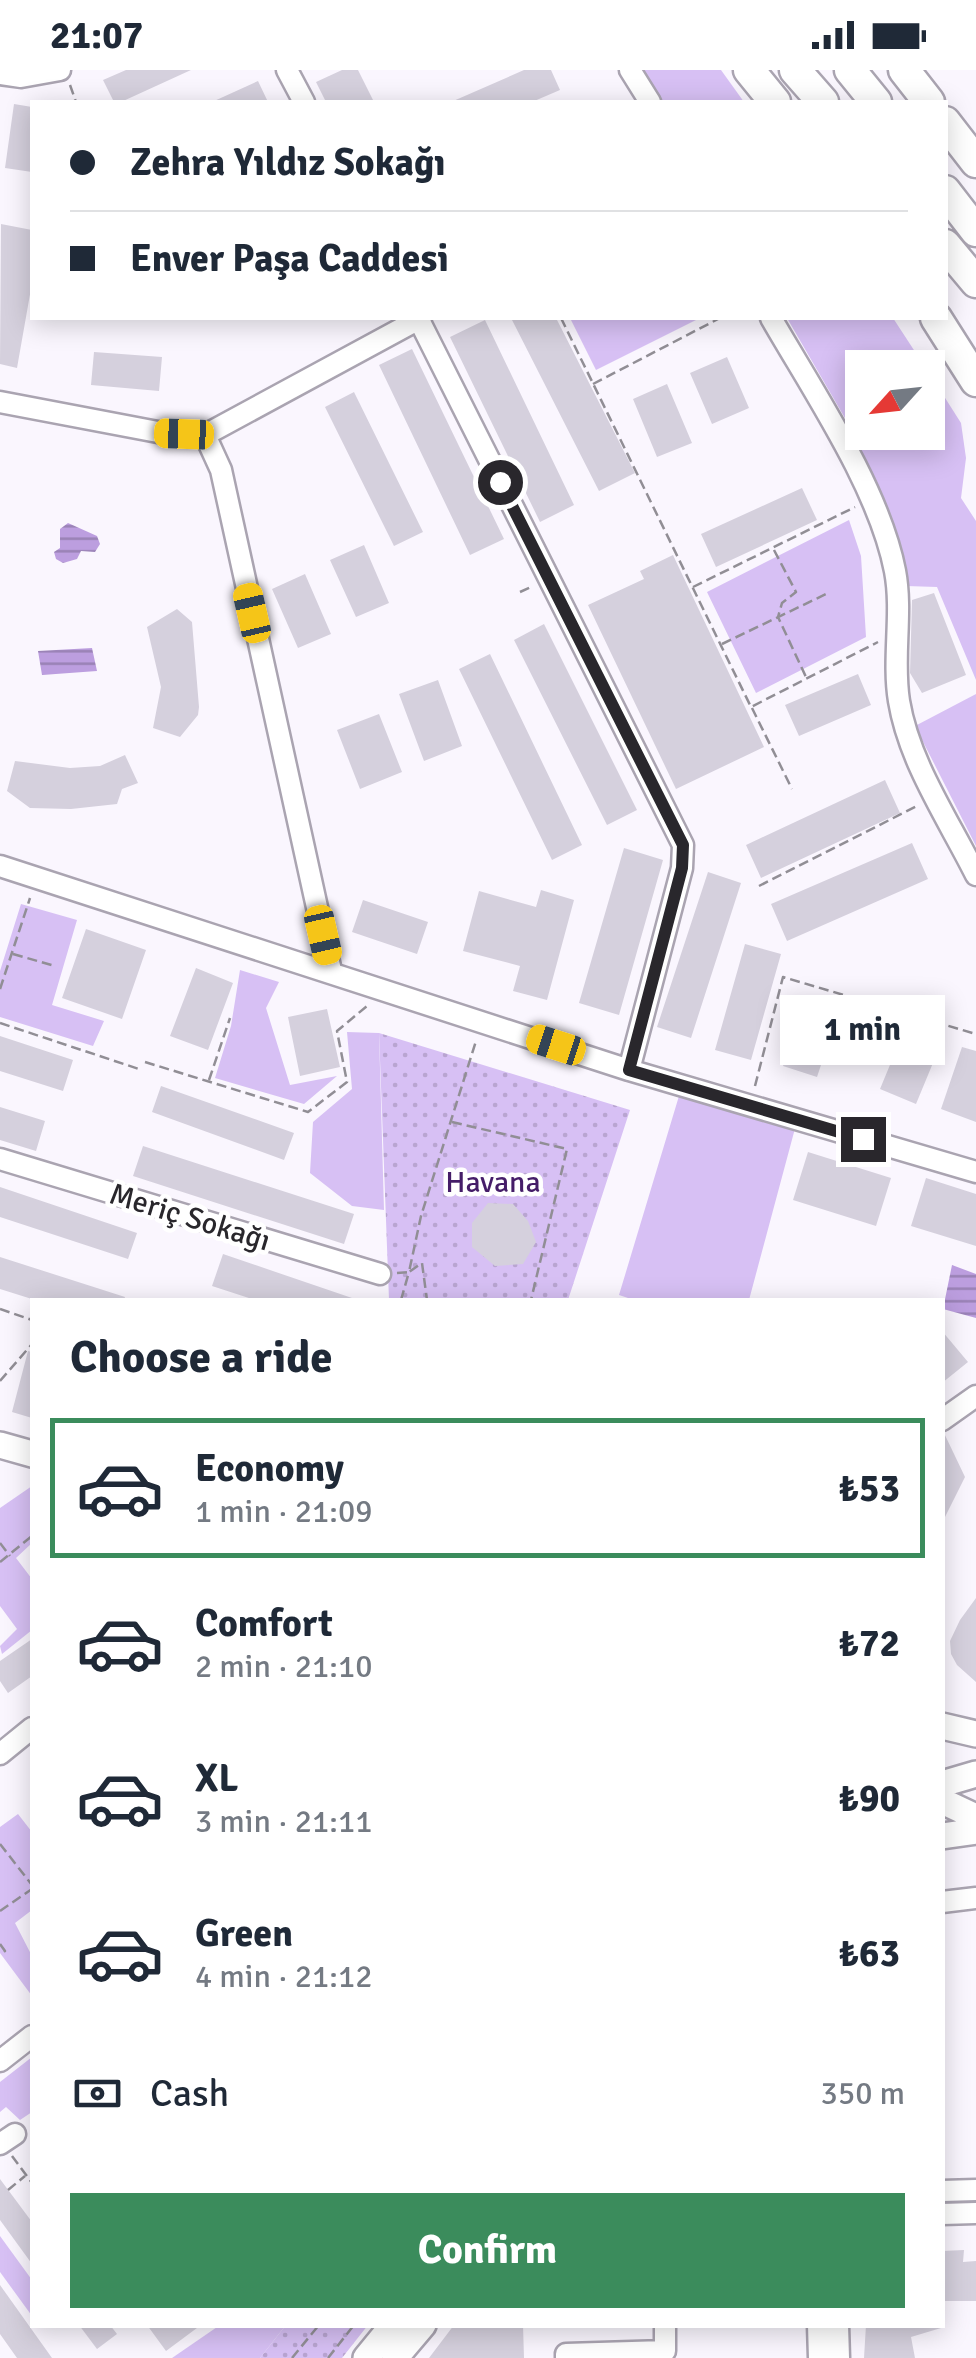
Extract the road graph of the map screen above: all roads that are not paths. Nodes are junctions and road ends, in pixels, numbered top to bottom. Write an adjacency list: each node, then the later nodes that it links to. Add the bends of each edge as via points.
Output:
1 (60, 70): 8 (street)
2 (286, 70): 9 (street)
3 (630, 70): 10 (street)
4 (749, 70): 11 (highway)
5 (795, 70): 12 (highway)
6 (850, 70): 13 (highway)
7 (904, 70): 14 (highway)
8 (0, 74)
9 (303, 100)
10 (649, 100)
11 (774, 100)
12 (821, 100)
13 (874, 100)
14 (927, 100)
15 (948, 126): 16 (highway)
16 (976, 162)
17 (948, 195): 18 (highway)
18 (976, 231)
19 (948, 249): 20 (highway)
20 (976, 282)
21 (415, 320): 27 (street)
22 (420, 320): 31 (street, via 683,845)
23 (772, 320): 29 (street, via 852,457 896,572 898,698 910,744)
24 (937, 320): 25 (highway)
25 (976, 381)
26 (0, 402): 27 (street)
27 (205, 435): 30 (street, via 220,470)
28 (0, 866): 30 (street)
29 (976, 875)
30 (331, 971): 31 (street)
31 (629, 1070): 33 (street)
32 (0, 1159): 34 (street, Meriç Sokağı)
33 (976, 1172)
34 (380, 1274)
35 (976, 1396): 36 (street)
36 (945, 1418)
37 (0, 1445): 38 (main road)
38 (30, 1453)
39 (945, 1727): 41 (main road)
40 (30, 1730): 42 (street)
41 (976, 1734)
42 (0, 1754)
43 (976, 1774): 44 (main road)
44 (945, 1783)
45 (945, 1803): 46 (main road)
46 (976, 1817)
47 (976, 1831): 48 (main road)
48 (945, 1836)
49 (976, 1898): 50 (street)
50 (945, 1902)
51 (30, 2038): 52 (street)
52 (0, 2061)
53 (976, 2190): 54 (street)
54 (945, 2191)
55 (976, 2213): 56 (street)
56 (945, 2214)
57 (391, 2328): 63 (main road)
58 (421, 2328): 64 (main road)
59 (665, 2328): 62 (street, via 666,2351)
60 (818, 2328): 66 (street)
61 (838, 2328): 67 (street)
62 (599, 2356): 65 (street)
63 (366, 2358)
64 (396, 2358)
65 (566, 2358)
66 (819, 2358)
67 (839, 2358)

